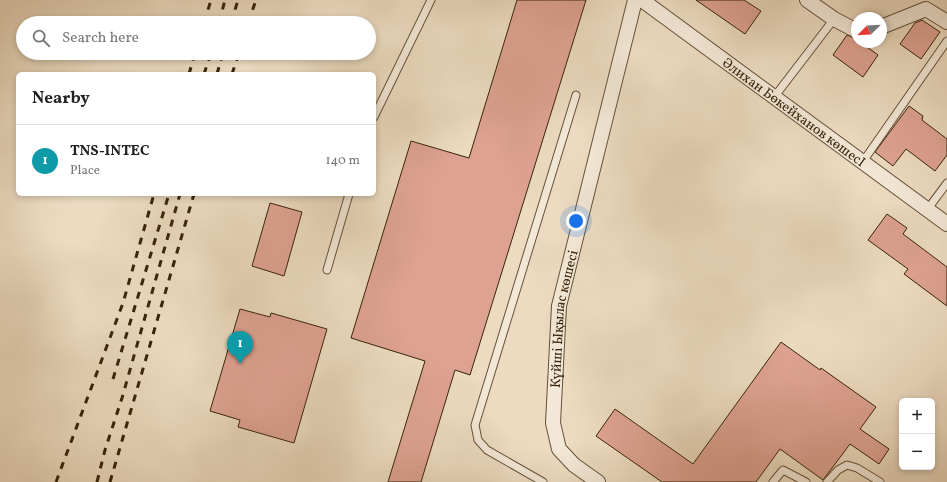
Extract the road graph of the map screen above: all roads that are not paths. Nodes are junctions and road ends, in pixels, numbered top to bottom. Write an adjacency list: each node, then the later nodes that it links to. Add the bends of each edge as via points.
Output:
1 (431, 0): 12 (lane)
2 (635, 0): 20 (street, Күйші Ықылас көшесі, via 559,306 554,430 559,449 574,465)
3 (642, 0): 11 (street, Әлихан Бөкейханов көшесI)
4 (807, 0): 5 (street)
5 (834, 19): 8 (street); 11 (lane)
6 (947, 22): 7 (street, via 926,9)
7 (887, 25)
8 (851, 28)
9 (947, 42): 13 (lane)
10 (576, 95): 19 (lane, via 475,425 478,440 487,450)
11 (775, 96): 13 (street, Әлихан Бөкейханов көшесI)
12 (376, 113)
13 (862, 163): 16 (street, Әлихан Бөкейханов көшесI)
14 (947, 183): 16 (lane)
15 (348, 196): 18 (lane)
16 (927, 210): 17 (street, Әлихан Бөкейханов көшесI)
17 (947, 224)
18 (327, 270)
19 (543, 482)
20 (598, 482)
21 (773, 482): 22 (lane, via 783,470)
22 (806, 482)
23 (827, 482): 24 (lane, via 838,470 848,465)
24 (880, 482)

